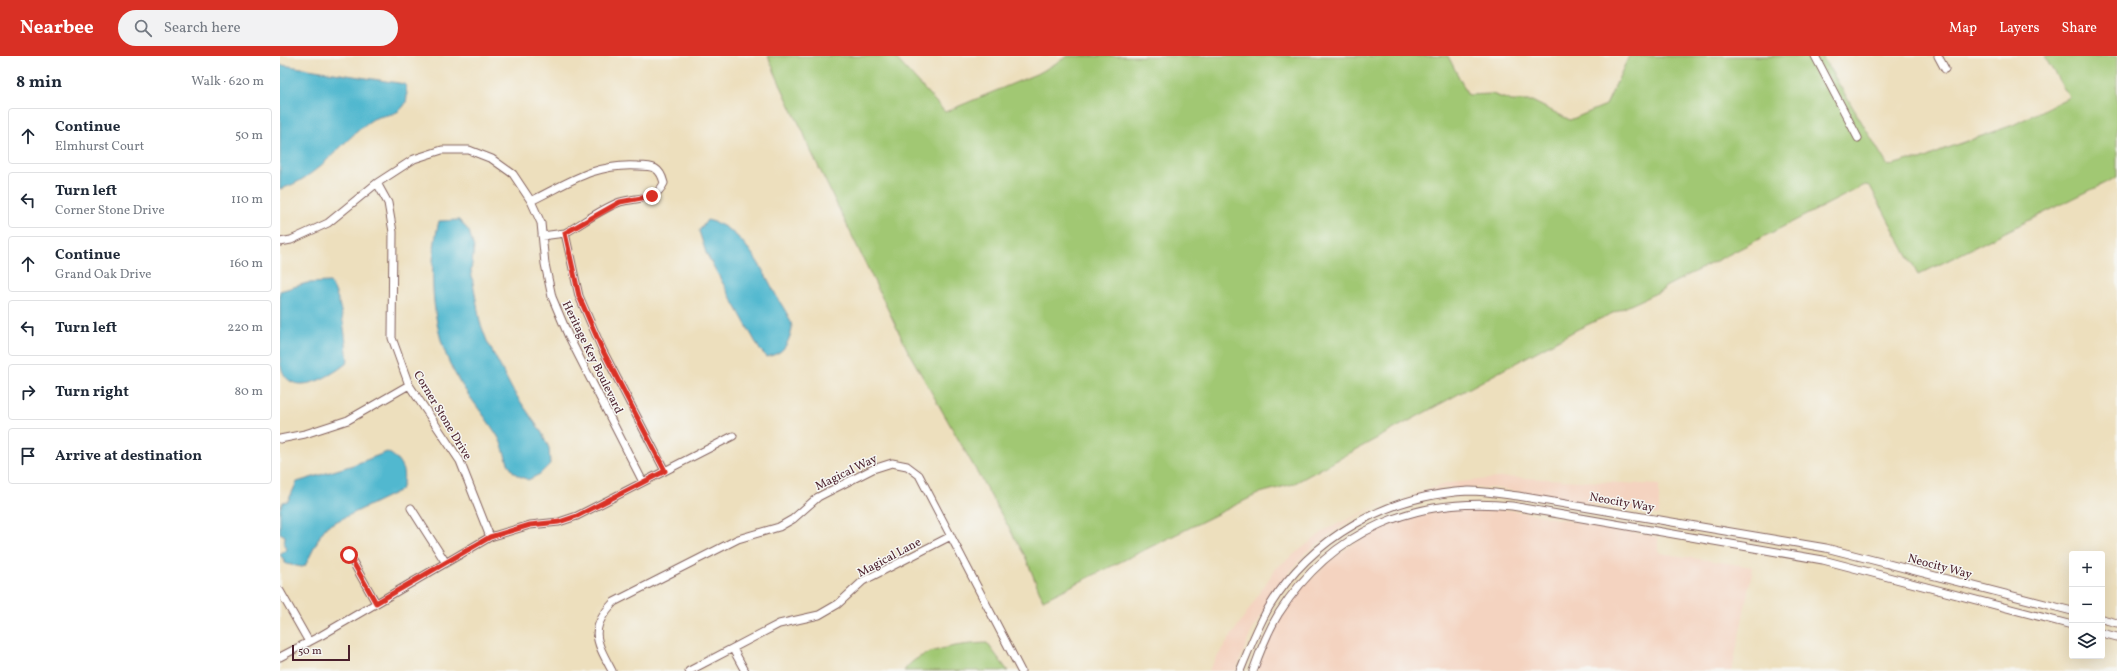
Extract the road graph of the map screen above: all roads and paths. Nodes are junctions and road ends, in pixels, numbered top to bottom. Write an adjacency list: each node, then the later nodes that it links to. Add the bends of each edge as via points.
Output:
1 (1815, 56): 4 (street)
2 (1938, 56): 3 (street)
3 (1945, 69)
4 (1858, 138)
5 (377, 183): 6 (street, Heritage Key Boulevard, via 414,159 442,150 469,150 492,159 513,174); 9 (street, Heritage Key Boulevard, via 328,223 291,240); 10 (street, Corner Stone Drive, via 388,203 393,232 392,338)
6 (532, 201): 7 (street, via 592,170 619,164 654,166 662,173 664,183 661,191 652,196 620,202); 8 (street, Heritage Key Boulevard, via 541,223)
7 (565, 233): 8 (street); 13 (street, via 579,296 602,349)
8 (542, 236): 14 (street, Heritage Key Boulevard, via 552,297 568,335)
9 (280, 242)
10 (409, 385): 12 (street, via 348,420); 21 (street, Corner Stone Drive, via 460,461)
11 (733, 436): 13 (street)
12 (280, 439)
13 (665, 471): 14 (street)
14 (643, 482): 21 (street, via 577,516 559,522 530,525)
15 (1448, 493): 16 (street); 18 (street, Neocity Way, via 1495,493); 39 (street, Neocity Way, via 1403,502 1379,511 1356,522 1310,555 1270,606)
16 (1447, 505): 19 (street, Neocity Way, via 1482,503 1512,506); 40 (street, Neocity Way, via 1408,513 1382,523 1346,543 1325,559 1298,586 1279,613)
17 (411, 508): 23 (street)
18 (1621, 513): 19 (street); 26 (street, Neocity Way, via 1826,548)
19 (1620, 526): 29 (street, Neocity Way, via 1823,560)
20 (951, 536): 33 (street, Magical Lane, via 863,581 838,604 819,614 780,624); 35 (street, Magical Way, via 919,475 907,466 892,463 873,469 818,497 779,527 738,539 614,602 602,615 597,628 600,647); 38 (street, Magical Way)
21 (490, 537): 23 (street)
22 (349, 555): 25 (street)
23 (446, 563): 25 (street)
24 (280, 591): 32 (street)
25 (376, 603): 32 (street)
26 (2069, 610)
27 (2105, 620): 28 (street)
28 (2117, 623)
29 (2069, 624)
30 (2105, 634): 31 (street)
31 (2117, 637)
32 (309, 642): 34 (street)
33 (733, 648): 36 (street, Magical Lane); 37 (street)
34 (280, 657)
35 (612, 671)
36 (689, 671)
37 (745, 671)
38 (1021, 671)
39 (1240, 671)
40 (1252, 671)

